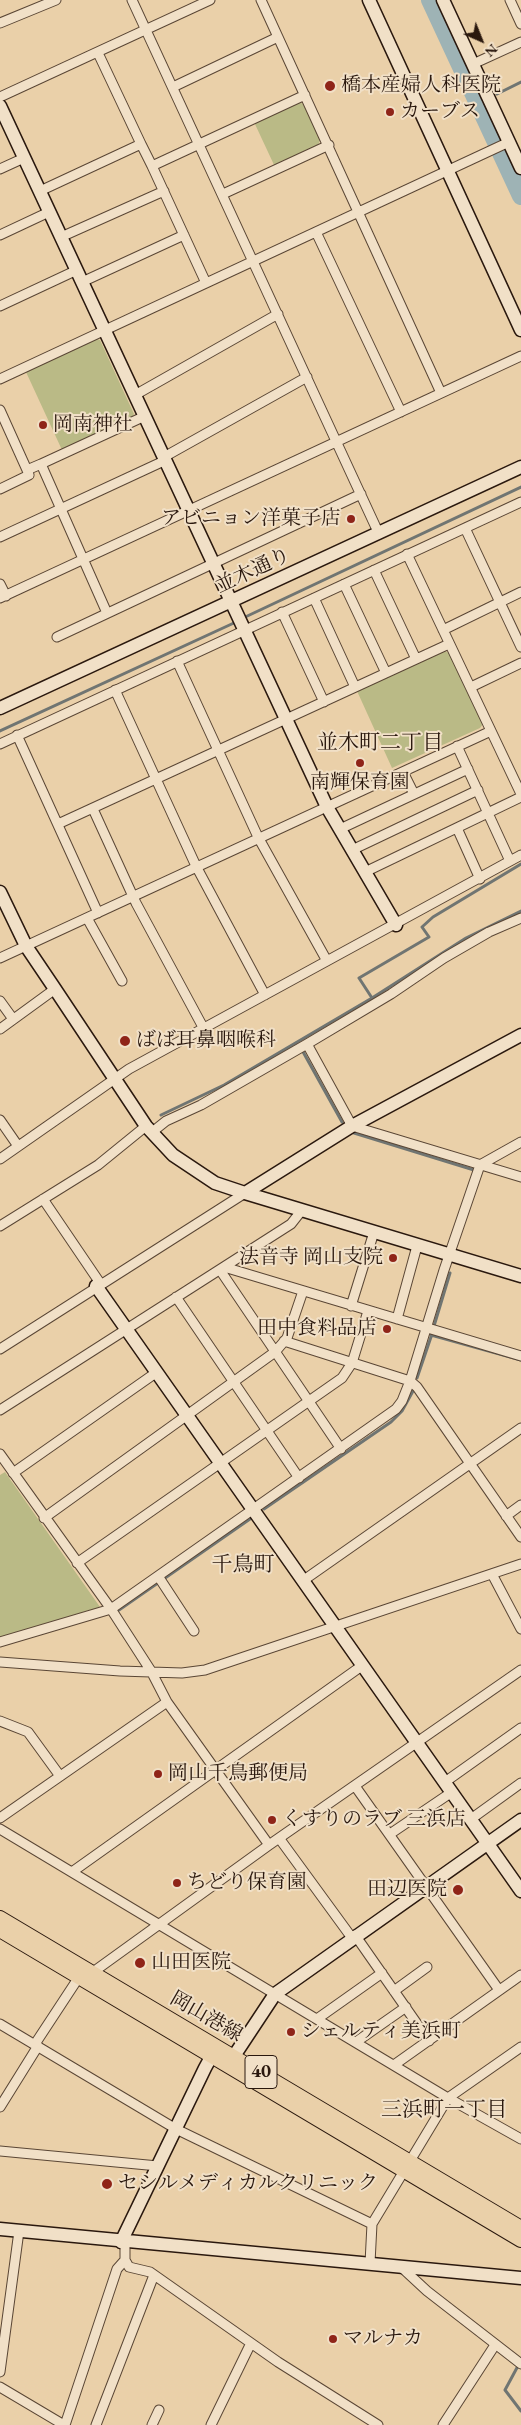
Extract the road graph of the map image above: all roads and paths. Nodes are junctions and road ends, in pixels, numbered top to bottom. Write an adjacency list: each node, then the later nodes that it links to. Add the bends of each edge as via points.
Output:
1 (56, 0): 8 (street)
2 (132, 0): 11 (street)
3 (210, 0): 11 (street)
4 (261, 0): 12 (street)
5 (369, 0): 28 (street)
6 (443, 0): 15 (street)
7 (510, 0): 10 (street)
8 (42, 3): 9 (street)
9 (0, 23)
10 (521, 24)
11 (146, 30): 14 (street); 16 (street)
12 (278, 37): 16 (street); 17 (street)
13 (521, 42): 15 (street)
14 (98, 53): 18 (street); 21 (street)
15 (473, 64): 23 (street)
16 (173, 87): 20 (street)
17 (305, 95): 20 (street); 22 (street)
18 (0, 97)
19 (0, 106): 24 (street)
20 (200, 143): 25 (street); 31 (street)
21 (141, 144): 25 (street); 29 (street)
22 (329, 146): 31 (street); 32 (street)
23 (502, 146): 26 (street); 28 (street)
24 (24, 158): 27 (street); 29 (street)
25 (152, 166): 30 (street)
26 (521, 168)
27 (0, 170)
28 (448, 171): 32 (street); 44 (street)
29 (40, 191): 33 (street)
30 (164, 191): 36 (street); 37 (street)
31 (223, 194): 38 (street)
32 (359, 211): 34 (street); 48 (street)
33 (49, 212): 35 (street); 37 (street)
34 (316, 232): 38 (street); 51 (street)
35 (0, 235)
36 (184, 235): 39 (street); 40 (street)
37 (61, 237): 39 (street)
38 (253, 261): 40 (street); 42 (street)
39 (80, 276): 41 (street); 43 (street)
40 (206, 283): 43 (street)
41 (0, 306)
42 (278, 314): 46 (street); 49 (street)
43 (105, 330): 47 (street); 49 (street)
44 (521, 330)
45 (521, 356): 48 (street)
46 (307, 377): 55 (street); 56 (street)
47 (0, 378)
48 (441, 393): 51 (street)
49 (135, 395): 52 (street)
50 (0, 410): 53 (street)
51 (401, 412): 55 (street)
52 (145, 416): 56 (street); 57 (street)
53 (10, 431): 54 (street); 59 (street)
54 (0, 435)
55 (337, 442): 61 (street); 64 (street)
56 (165, 459): 63 (street); 64 (street)
57 (41, 464): 59 (street); 63 (street)
58 (521, 467): 66 (street, 並木通り)
59 (28, 470): 60 (street, via 29,475)
60 (0, 489)
61 (361, 494): 66 (street); 70 (street)
62 (521, 502): 65 (street)
63 (60, 509): 67 (street); 69 (street)
64 (189, 510): 69 (street); 70 (street)
65 (465, 528): 68 (street); 77 (street)
66 (379, 534): 80 (street, 並木通り)
67 (0, 537)
68 (407, 554): 71 (street); 81 (street)
69 (82, 559): 75 (street); 79 (street)
70 (214, 563): 79 (street); 80 (street)
71 (374, 570): 73 (street); 85 (street)
72 (0, 584): 75 (street)
73 (344, 584): 76 (street); 88 (street)
74 (521, 592): 77 (street)
75 (3, 597)
76 (314, 598): 78 (street); 89 (street)
77 (500, 603): 81 (street); 84 (street)
78 (282, 612): 80 (street); 92 (street)
79 (107, 614): 82 (street)
80 (239, 617): 86 (street); 93 (street, 並木通り); 94 (street)
81 (443, 630): 83 (street)
82 (57, 637)
83 (449, 644): 85 (street); 90 (street)
84 (521, 647)
85 (416, 659): 88 (street)
86 (177, 661): 91 (street); 99 (street)
87 (521, 664): 90 (street)
88 (386, 673): 89 (street)
89 (355, 687): 92 (street)
90 (470, 687): 95 (street)
91 (115, 690): 96 (street); 102 (street)
92 (324, 702): 94 (street)
93 (0, 708)
94 (287, 719): 99 (street); 106 (street)
95 (491, 731): 98 (street); 105 (street)
96 (17, 736): 97 (street); 109 (street)
97 (0, 744)
98 (458, 746): 100 (street); 101 (street)
99 (218, 750): 102 (street); 112 (street)
100 (468, 769): 103 (street); 104 (street)
101 (403, 772): 104 (street); 106 (street)
102 (155, 780): 107 (street); 116 (street)
103 (478, 790): 108 (street); 113 (street)
104 (414, 794): 111 (street)
105 (521, 796): 108 (street)
106 (327, 807): 111 (street); 112 (street)
107 (93, 808): 109 (street); 120 (street)
108 (488, 813): 110 (street); 115 (street)
109 (58, 824): 121 (street)
110 (456, 828): 117 (street); 118 (street)
111 (340, 829): 113 (street)
112 (258, 837): 116 (street); 127 (street)
113 (352, 850): 117 (street)
114 (521, 855): 115 (street)
115 (510, 861): 118 (street)
116 (196, 866): 120 (street); 130 (street)
117 (366, 872): 124 (street)
118 (480, 879): 124 (street)
119 (0, 892): 125 (street)
120 (133, 897): 121 (street); 134 (street)
121 (98, 913): 122 (street)
122 (87, 918): 125 (street); 128 (street)
123 (521, 918): 136 (street, via 444,958)
124 (396, 925): 127 (street)
125 (26, 946): 126 (street); 129 (street)
126 (0, 958)
127 (327, 961): 130 (street)
128 (122, 981)
129 (55, 990): 132 (street); 137 (street)
130 (265, 995): 134 (street)
131 (0, 1001): 132 (street)
132 (13, 1019): 133 (street)
133 (0, 1028)
134 (204, 1029): 137 (street, via 129,1069)
135 (521, 1035): 139 (street)
136 (307, 1044): 139 (street); 140 (street, via 201,1105)
137 (115, 1080): 140 (street); 142 (street)
138 (0, 1120): 142 (street)
139 (352, 1126): 144 (street); 146 (street)
140 (149, 1129): 146 (street, via 173,1155 194,1170 215,1183); 147 (street)
141 (521, 1142): 144 (street)
142 (18, 1146): 143 (street)
143 (0, 1159)
144 (480, 1165): 145 (street); 152 (street)
145 (521, 1178)
146 (245, 1193): 148 (street); 155 (street)
147 (43, 1199): 149 (street); 155 (street)
148 (302, 1210): 150 (street); 153 (street, via 292,1224)
149 (0, 1226)
150 (374, 1232): 151 (street); 158 (street)
151 (417, 1246): 152 (street); 160 (street)
152 (450, 1256): 154 (street); 162 (street)
153 (222, 1268): 156 (street); 157 (street); 165 (street)
154 (521, 1276)
155 (98, 1285): 161 (street); 164 (street)
156 (303, 1291): 158 (street); 163 (street)
157 (176, 1297): 161 (street); 170 (street)
158 (352, 1306): 159 (street)
159 (368, 1311): 160 (street); 167 (street)
160 (397, 1319): 162 (street)
161 (127, 1328): 168 (street); 172 (street)
162 (426, 1328): 166 (street); 169 (street)
163 (284, 1342): 165 (street); 167 (street)
164 (0, 1349)
165 (275, 1352): 170 (street); 171 (street)
166 (521, 1356)
167 (352, 1363): 169 (street); 171 (street, via 342,1378)
168 (157, 1372): 173 (street); 180 (street)
169 (410, 1381): 176 (street, via 396,1409); 179 (street)
170 (234, 1383): 173 (street); 175 (street)
171 (309, 1402): 175 (street); 176 (street)
172 (0, 1410)
173 (188, 1416): 178 (street); 185 (street)
174 (521, 1428): 179 (street)
175 (267, 1431): 178 (street); 181 (street)
176 (341, 1449): 181 (street)
177 (0, 1454): 180 (street)
178 (221, 1463): 183 (street); 187 (street)
179 (470, 1464): 184 (street); 191 (street)
180 (13, 1473): 185 (street)
181 (299, 1478): 183 (street)
182 (521, 1505): 184 (street)
183 (254, 1509): 190 (street); 191 (street)
184 (506, 1516): 186 (street)
185 (44, 1518): 187 (street)
186 (521, 1537)
187 (78, 1563): 192 (street)
188 (521, 1564): 189 (street)
189 (492, 1574): 193 (street); 194 (street)
190 (160, 1579): 192 (street); 195 (street)
191 (304, 1580): 193 (street)
192 (111, 1609): 196 (street); 200 (street)
193 (337, 1627): 198 (street); 200 (street, via 205,1670 182,1673)
194 (521, 1629)
195 (194, 1631)
196 (0, 1642)
197 (0, 1662): 200 (street)
198 (364, 1665): 204 (street); 205 (street)
199 (521, 1670): 204 (street)
200 (151, 1671): 201 (street)
201 (167, 1702): 205 (street); 206 (street)
202 (0, 1722): 206 (street, via 28,1732)
203 (521, 1728): 209 (street)
204 (417, 1743): 208 (street); 209 (street)
205 (215, 1770): 217 (street); 218 (street)
206 (60, 1776): 210 (street)
207 (521, 1783): 211 (street)
208 (355, 1786): 214 (street); 215 (street)
209 (448, 1787): 211 (street); 214 (street)
210 (0, 1818)
211 (471, 1819): 216 (street)
212 (521, 1820): 216 (street)
213 (0, 1829): 218 (street)
214 (390, 1834): 219 (street)
215 (279, 1838): 217 (street); 224 (street)
216 (488, 1843): 219 (street); 220 (street)
217 (269, 1845): 222 (street)
218 (72, 1872): 222 (street)
219 (426, 1886): 224 (street); 229 (street)
220 (521, 1891)
221 (0, 1918): 227 (main road, 岡山港線 / 40)
222 (159, 1923): 227 (street); 231 (street)
223 (0, 1930): 227 (main road, 岡山港線 / 40)
224 (354, 1937): 226 (street); 231 (street)
225 (427, 1967): 230 (street)
226 (382, 1973): 230 (street); 233 (street)
227 (85, 1975): 237 (street); 239 (main road, 岡山港線 / 40)
228 (521, 1975): 229 (street)
229 (499, 1990): 235 (street)
230 (394, 1991): 232 (street)
231 (275, 1994): 233 (street); 239 (street)
232 (406, 2007): 235 (street); 236 (street)
233 (317, 2019): 236 (street)
234 (0, 2024): 237 (street)
235 (429, 2040): 240 (street)
236 (356, 2042): 240 (street)
237 (36, 2045): 242 (street); 243 (street)
238 (521, 2047): 241 (street)
239 (223, 2057): 243 (street); 247 (main road, 岡山港線 / 40)
240 (394, 2065): 241 (street)
241 (448, 2098): 244 (street); 247 (street)
242 (0, 2107)
243 (176, 2129): 246 (street); 248 (street)
244 (521, 2138)
245 (0, 2150): 246 (street)
246 (158, 2166): 253 (street)
247 (408, 2167): 248 (street); 249 (main road, 岡山港線 / 40); 252 (main road, 岡山港線 / 40)
248 (372, 2224): 255 (street)
249 (521, 2228)
250 (0, 2229): 251 (street)
251 (19, 2231): 253 (street); 262 (street)
252 (521, 2240)
253 (123, 2242): 254 (street); 255 (street)
254 (125, 2260): 257 (street, via 130,2267); 265 (street, via 117,2269)
255 (370, 2263): 256 (street)
256 (400, 2266): 258 (street); 260 (street)
257 (154, 2274): 259 (street); 266 (street)
258 (521, 2278)
259 (251, 2343): 268 (street); 269 (street)
260 (494, 2345): 261 (street); 270 (street)
261 (520, 2364)
262 (0, 2372)
263 (0, 2387): 265 (street)
264 (159, 2410): 267 (street)
265 (64, 2425)
266 (96, 2425)
267 (152, 2425)
268 (212, 2425)
269 (378, 2425)
270 (443, 2425)

